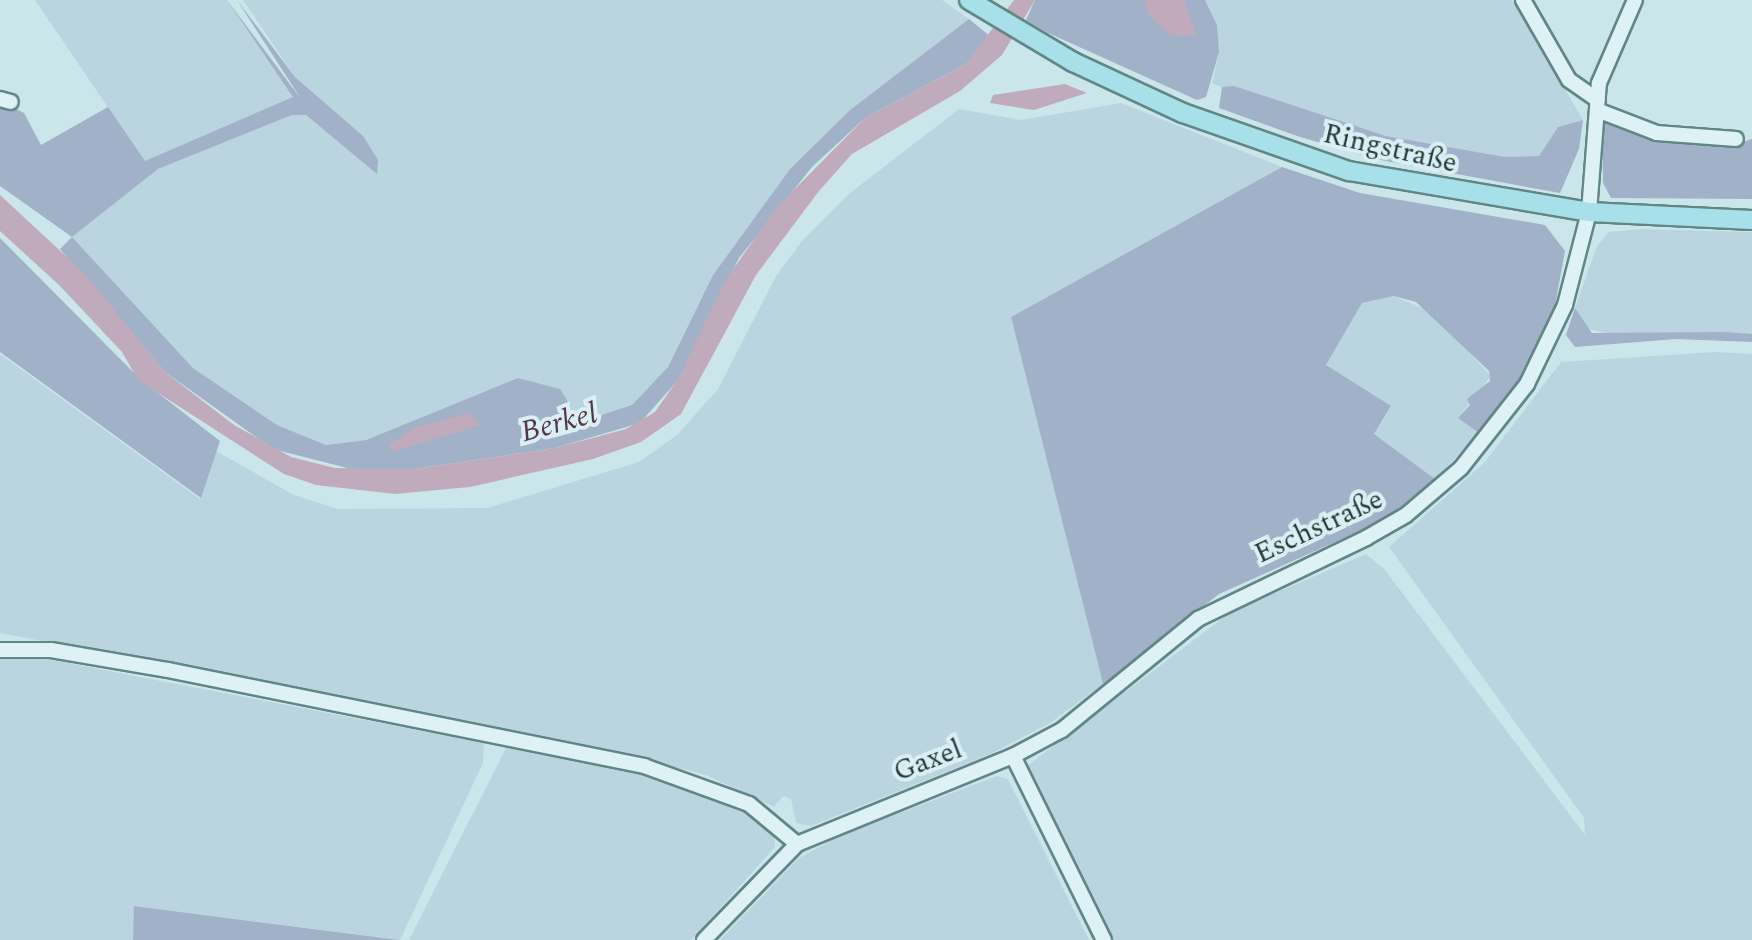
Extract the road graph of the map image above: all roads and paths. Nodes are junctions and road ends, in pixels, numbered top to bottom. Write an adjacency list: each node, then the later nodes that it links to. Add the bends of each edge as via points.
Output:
1 (1523, 0): 4 (street, via 1569,80)
2 (1635, 0): 4 (street, Eschstraße, via 1603,66)
3 (975, 4): 6 (main road, Ringstraße, via 1183,113 1299,156 1412,186)
4 (1598, 105): 5 (street, via 1657,133); 6 (street, Eschstraße)
5 (1736, 139)
6 (1589, 212): 7 (main road, Ringstraße); 9 (street, Eschstraße, via 1548,346 1500,422 1461,468 1406,515 1366,538 1198,619 1098,704)
7 (1752, 220)
8 (0, 650): 10 (street, via 51,650 182,672 644,766 749,804)
9 (1013, 756): 10 (street, Gaxel); 12 (street)
10 (797, 844): 11 (street, Gaxel)
11 (704, 940)
12 (1104, 940)

